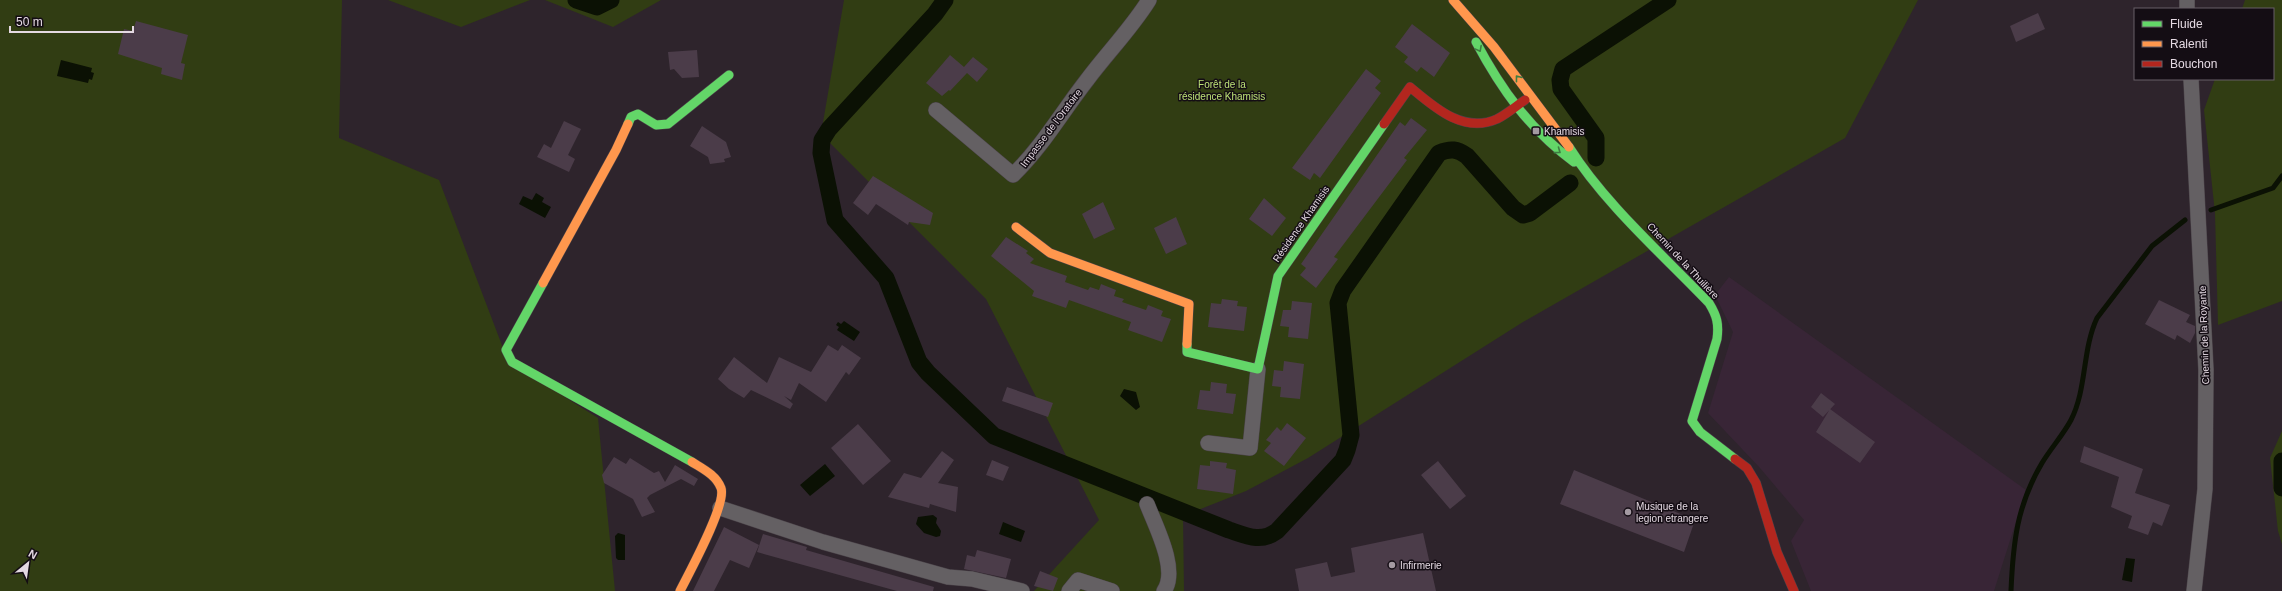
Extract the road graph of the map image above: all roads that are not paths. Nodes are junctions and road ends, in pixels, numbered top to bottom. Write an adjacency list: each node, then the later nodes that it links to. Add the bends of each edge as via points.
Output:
1 (1149, 0): 6 (street, Impasse de l'Oratoire, via 1138,18 1086,80 1030,159 1013,175)
2 (1454, 1): 5 (street, Chemin de la Thuilière, one-way to 2); 5 (street, Chemin de la Thuilière, one-way to 5, via 1483,56)
3 (729, 75): 13 (street, via 668,124 656,125 638,114 631,118 506,350 512,362 712,474 722,489)
4 (2191, 80): 20 (street, Chemin de la Royante, via 2206,370 2205,489)
5 (1523, 99): 7 (street, via 1549,130); 8 (street, Chemin de la Thuilière, one-way to 8, via 1540,136); 10 (street, Résidence Khamisis, via 1494,120 1470,123 1452,119 1410,88 1278,276)
6 (936, 110)
7 (1560, 132): 8 (street, Chemin de la Thuilière)
8 (1581, 166): 19 (street, Chemin de la Thuilière, via 1709,303 1717,316 1717,342 1694,406 1692,421 1700,432 1747,468 1761,497 1777,552)
9 (1016, 227): 10 (street, via 1050,253 1189,304 1187,352)
10 (1258, 369): 11 (street, via 1250,448)
11 (1208, 444)
12 (1147, 504): 18 (street, via 1167,557 1168,585)
13 (720, 508): 14 (street); 15 (street, via 823,542 948,577 972,579)
14 (680, 591)
15 (1022, 591)
16 (1069, 591): 17 (street, via 1078,580)
17 (1112, 591)
18 (1164, 591)
19 (1794, 591)
20 (2194, 591)

